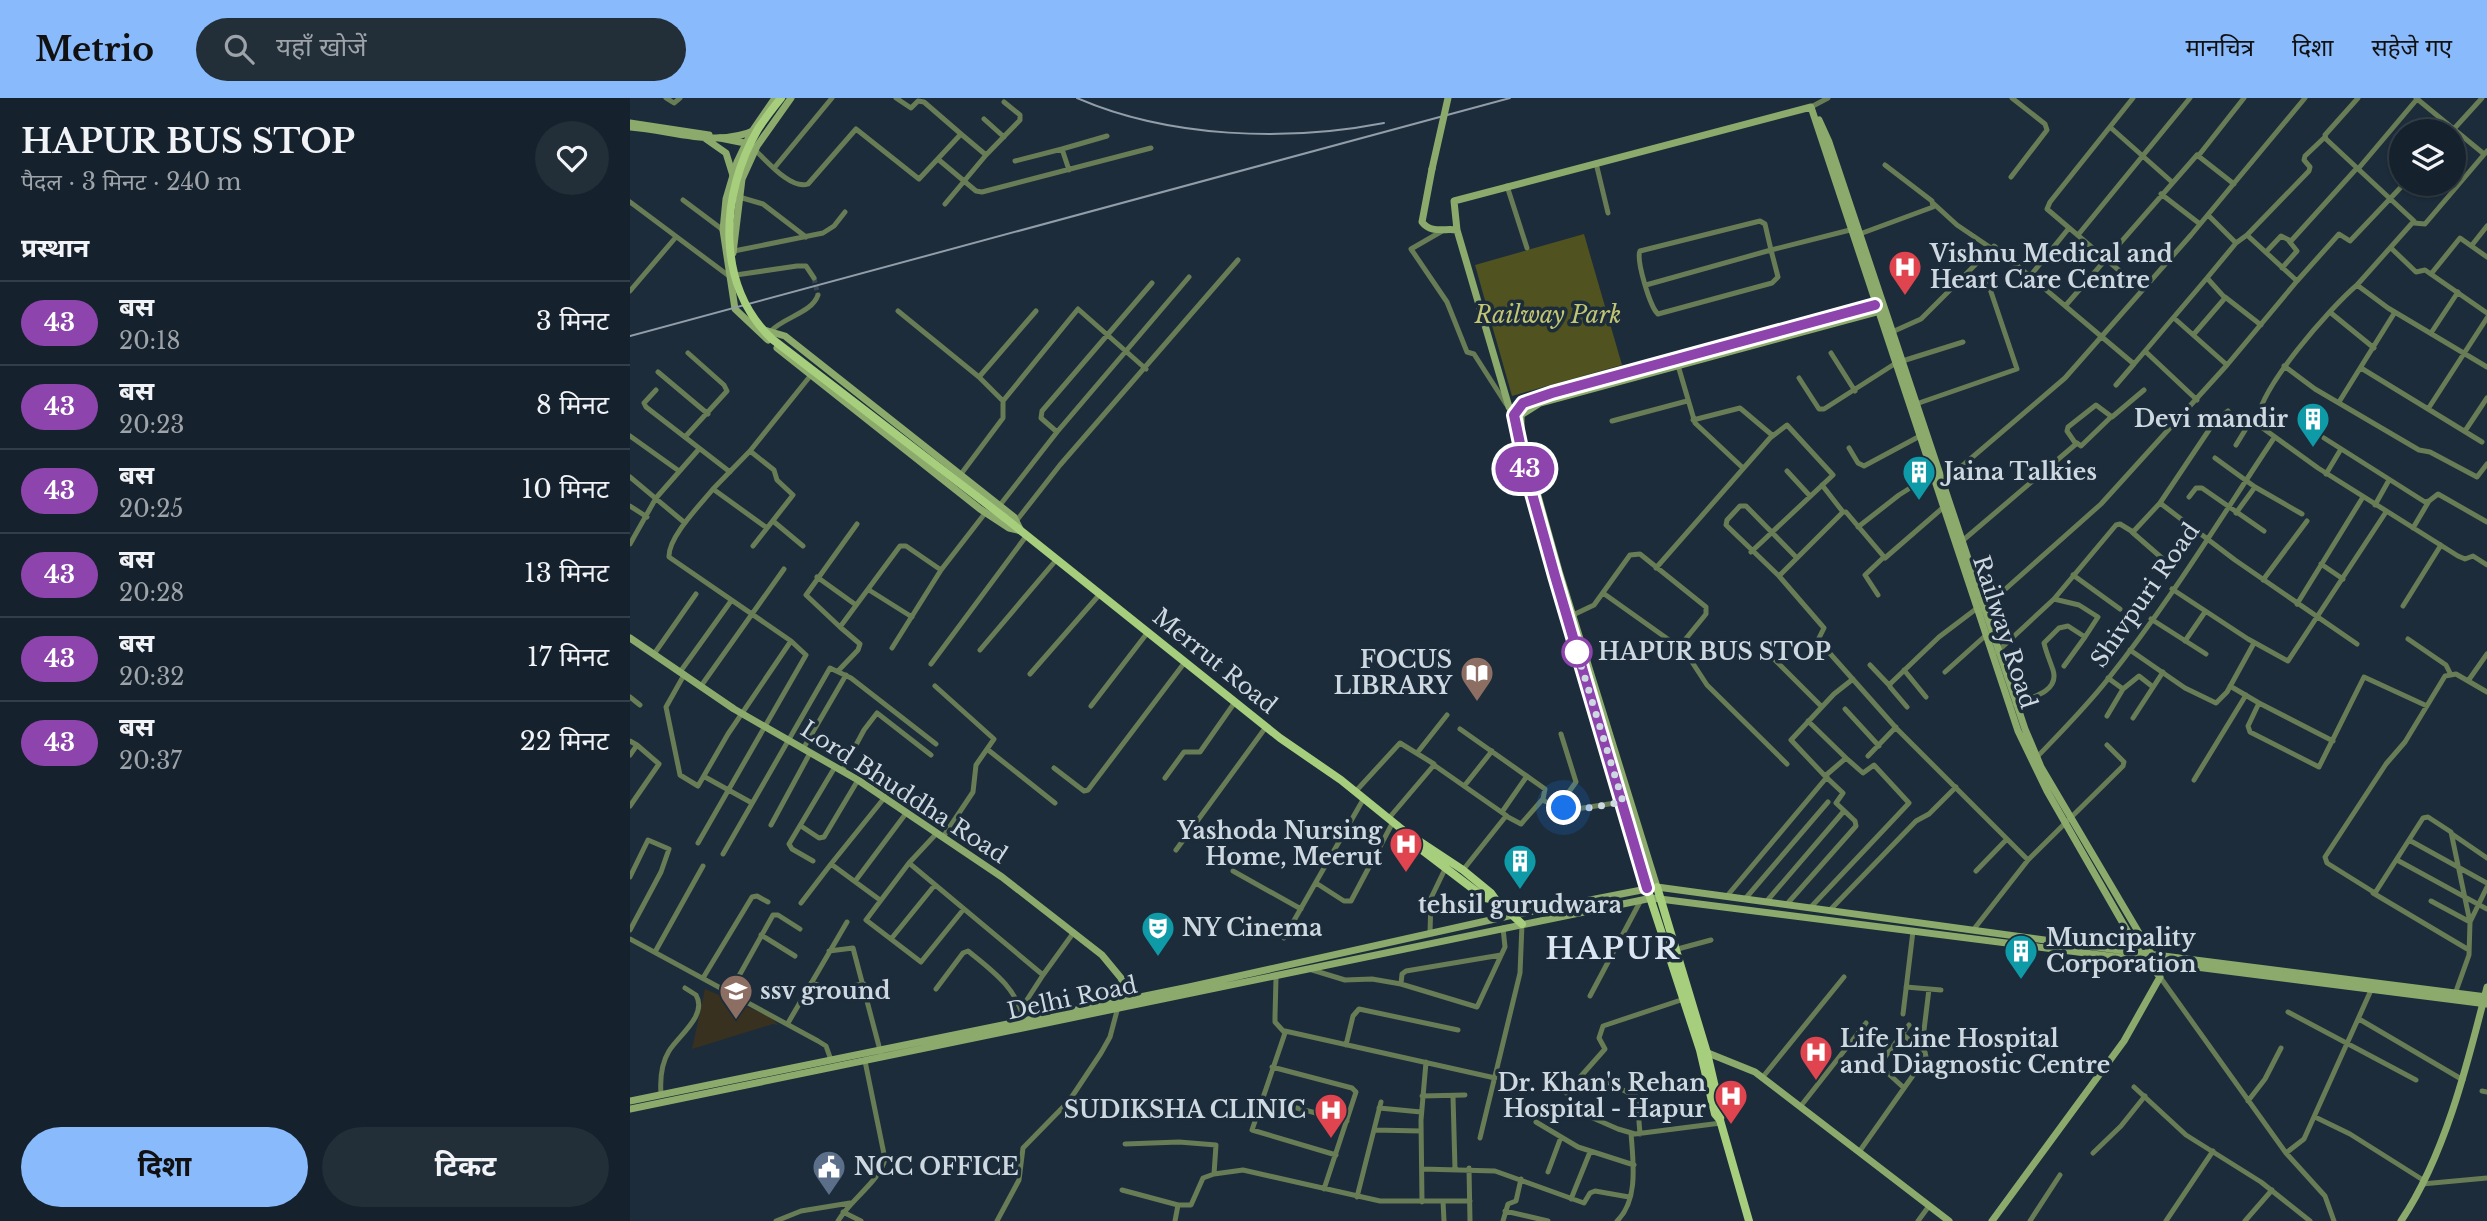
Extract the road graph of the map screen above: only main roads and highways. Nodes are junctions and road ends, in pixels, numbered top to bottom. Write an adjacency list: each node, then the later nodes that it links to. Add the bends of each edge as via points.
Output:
1 (780, 98): 2 (main road, Merrut Road, bridge, via 758,130 735,181 729,247 739,290 757,324)
2 (1404, 831): 6 (main road, Merrut Road, via 1462,870); 6 (main road, Merrut Road, via 1414,844 1485,898)
3 (1657, 887): 5 (main road)
4 (1647, 888): 5 (main road)
5 (1656, 899): 8 (main road); 8 (main road)
6 (1496, 900): 7 (main road, Merrut Road)
7 (1522, 924)
8 (1703, 1051): 9 (main road)
9 (1749, 1221)

